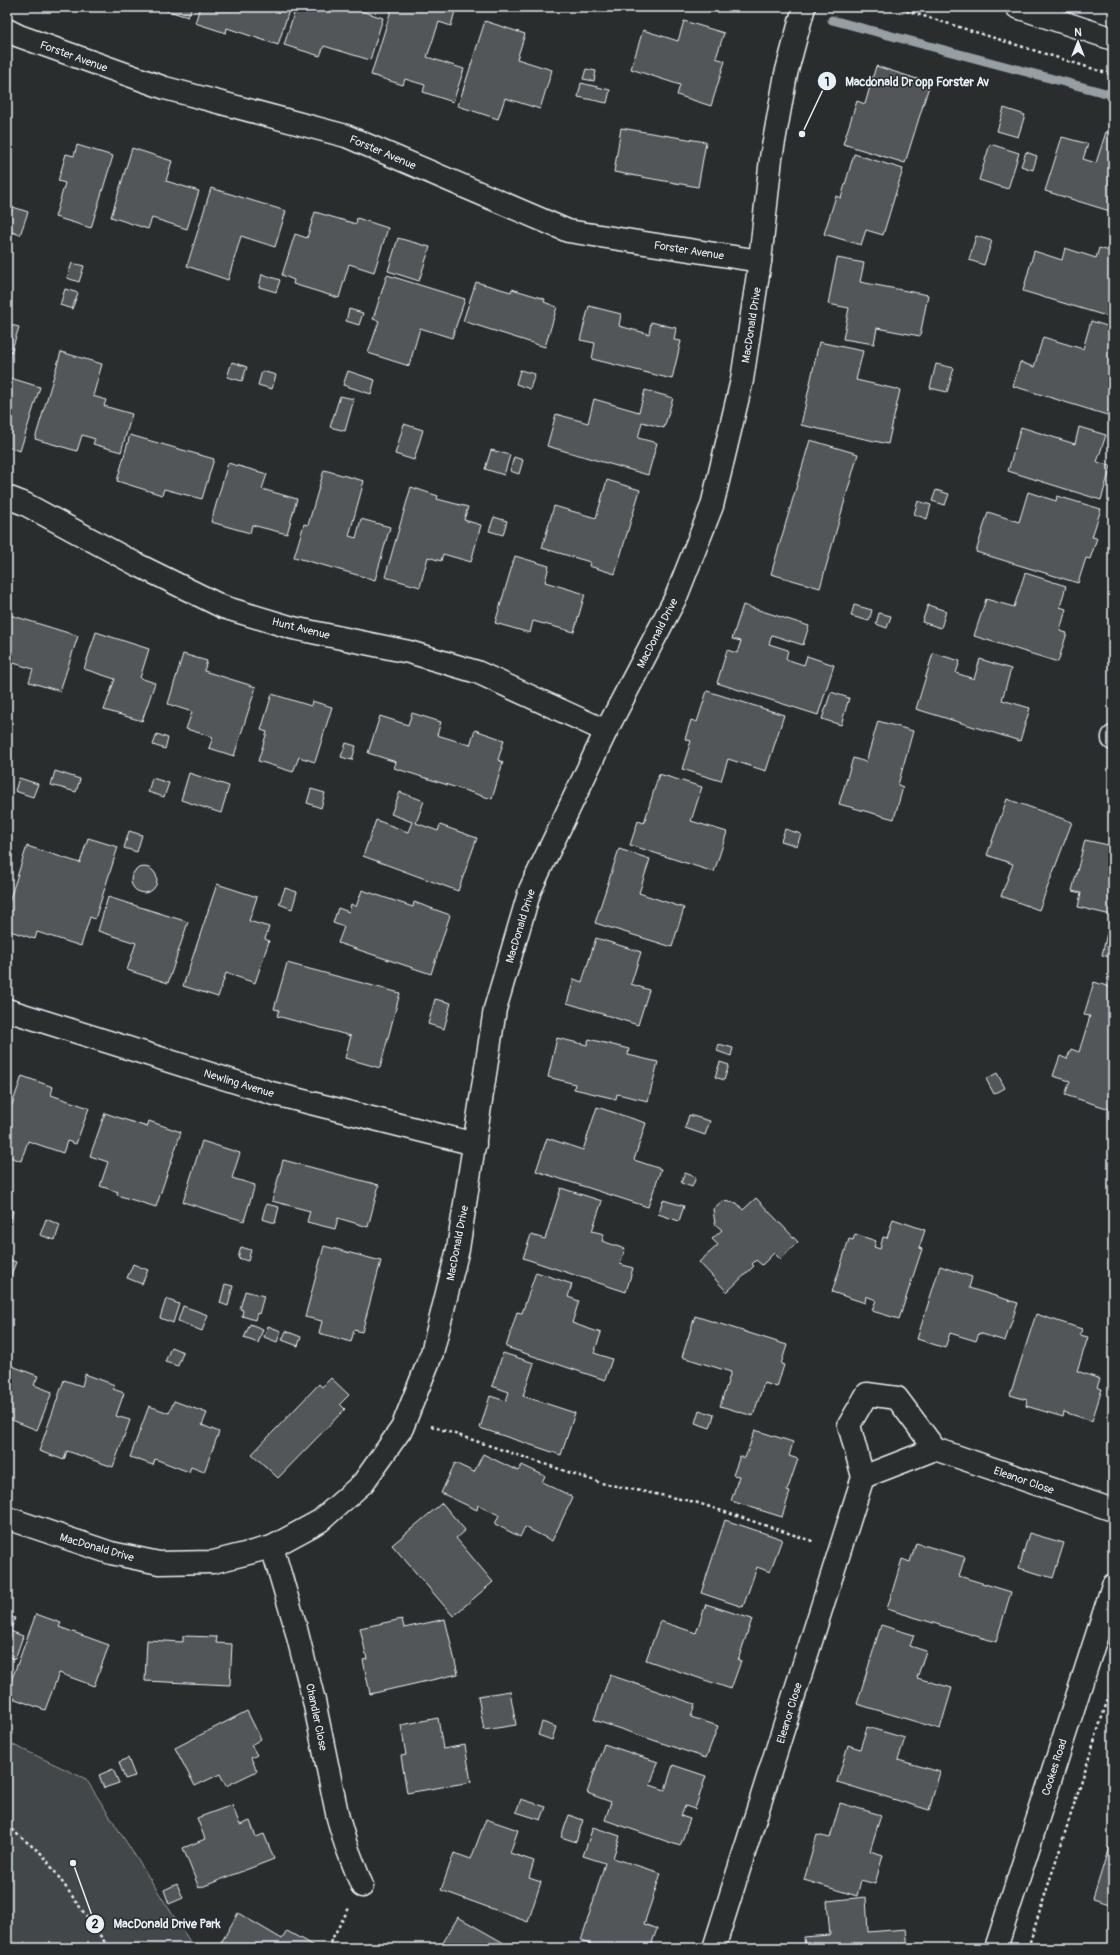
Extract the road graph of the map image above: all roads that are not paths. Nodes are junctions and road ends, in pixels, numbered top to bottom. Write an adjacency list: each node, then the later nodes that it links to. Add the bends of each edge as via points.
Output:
1 (804, 7): 5 (street, MacDonald Drive, via 786,74 773,150)
2 (1017, 7): 4 (street)
3 (7, 30): 5 (street, Forster Avenue, via 165,88 346,136 568,231)
4 (1113, 39)
5 (760, 261): 7 (street, MacDonald Drive, via 742,380 712,506 676,597)
6 (7, 497): 7 (street, Hunt Avenue, via 223,607 293,628 409,652 477,672)
7 (606, 731): 9 (street, MacDonald Drive, via 530,890 495,1010)
8 (7, 1010): 9 (street, Newling Avenue, via 271,1093)
9 (475, 1144): 14 (street, MacDonald Drive, via 458,1248 433,1346 402,1428 358,1487 320,1521)
10 (935, 1449): 11 (street); 11 (street, via 897,1398 867,1394 849,1425); 12 (street, Eleanor Close)
11 (863, 1477): 17 (street, Eleanor Close)
12 (1113, 1510)
13 (7, 1518): 14 (street, MacDonald Drive, via 111,1553 159,1563 214,1562)
14 (272, 1547): 16 (street, Chandler Close, via 314,1701 338,1818)
15 (1113, 1585): 18 (street, Cookes Road)
16 (362, 1886)
17 (714, 1948)
18 (996, 1948)

